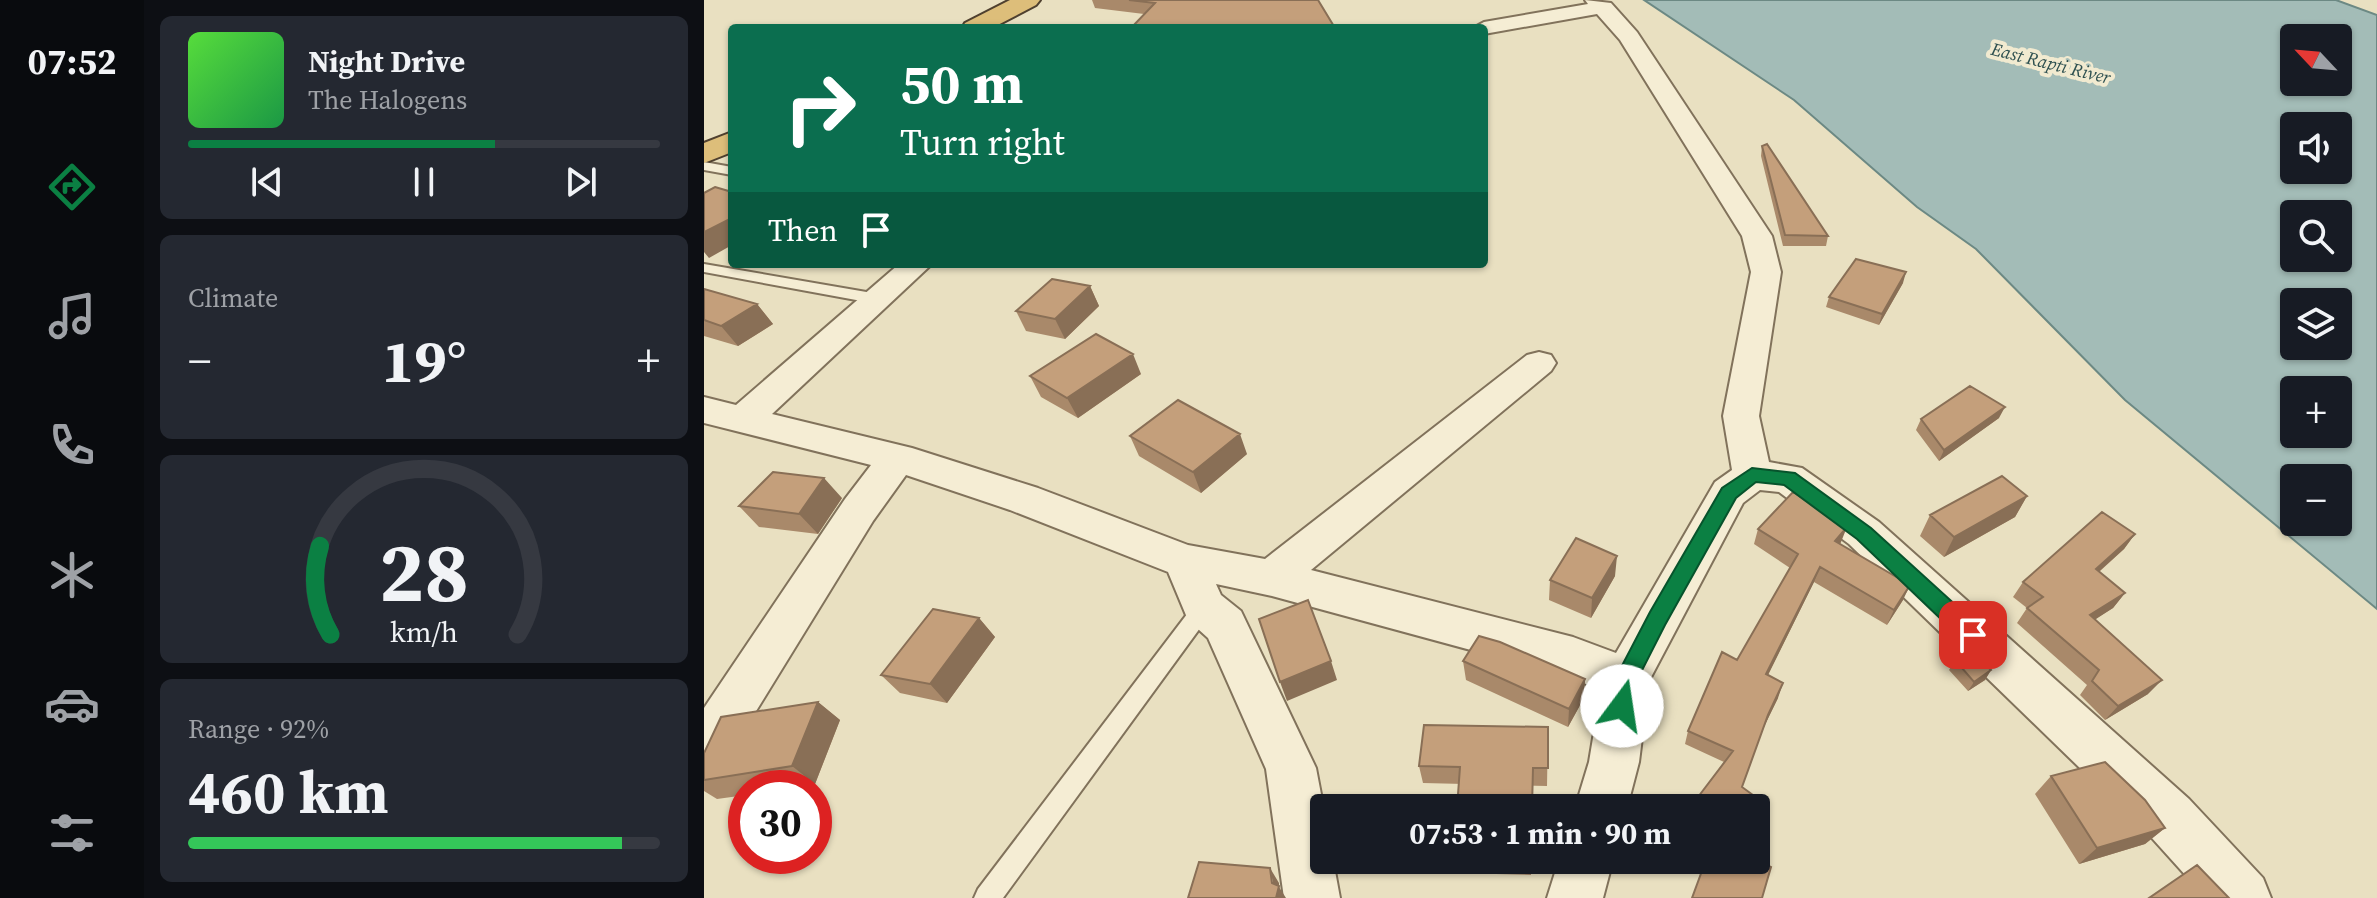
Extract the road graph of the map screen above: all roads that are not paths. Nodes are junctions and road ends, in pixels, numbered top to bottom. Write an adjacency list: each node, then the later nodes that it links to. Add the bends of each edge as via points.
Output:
1 (1028, 0): 3 (highway)
2 (1600, 4): 4 (street); 15 (street, via 1629,37 1757,236 1766,272 1741,416)
3 (982, 24)
4 (1488, 27)
5 (728, 143): 6 (highway)
6 (704, 154)
7 (704, 166): 8 (lane)
8 (728, 170)
9 (704, 268): 11 (lane)
10 (913, 268): 11 (street)
11 (878, 299): 13 (street)
12 (1539, 363): 17 (street)
13 (724, 415): 14 (street)
14 (898, 458): 16 (street); 20 (street, via 859,510)
15 (1752, 475): 19 (street, via 1729,493); 26 (street, via 1788,478 1864,533 2170,818)
16 (1185, 561): 17 (street); 18 (street)
17 (1272, 578): 19 (street, via 1573,657)
18 (1204, 607): 23 (lane); 24 (street, via 1225,625 1291,768)
19 (1626, 679): 21 (street)
20 (704, 758)
21 (1605, 794)
22 (1582, 874): 25 (street)
23 (987, 898)
24 (1312, 898)
25 (1575, 898)
26 (2243, 898)

